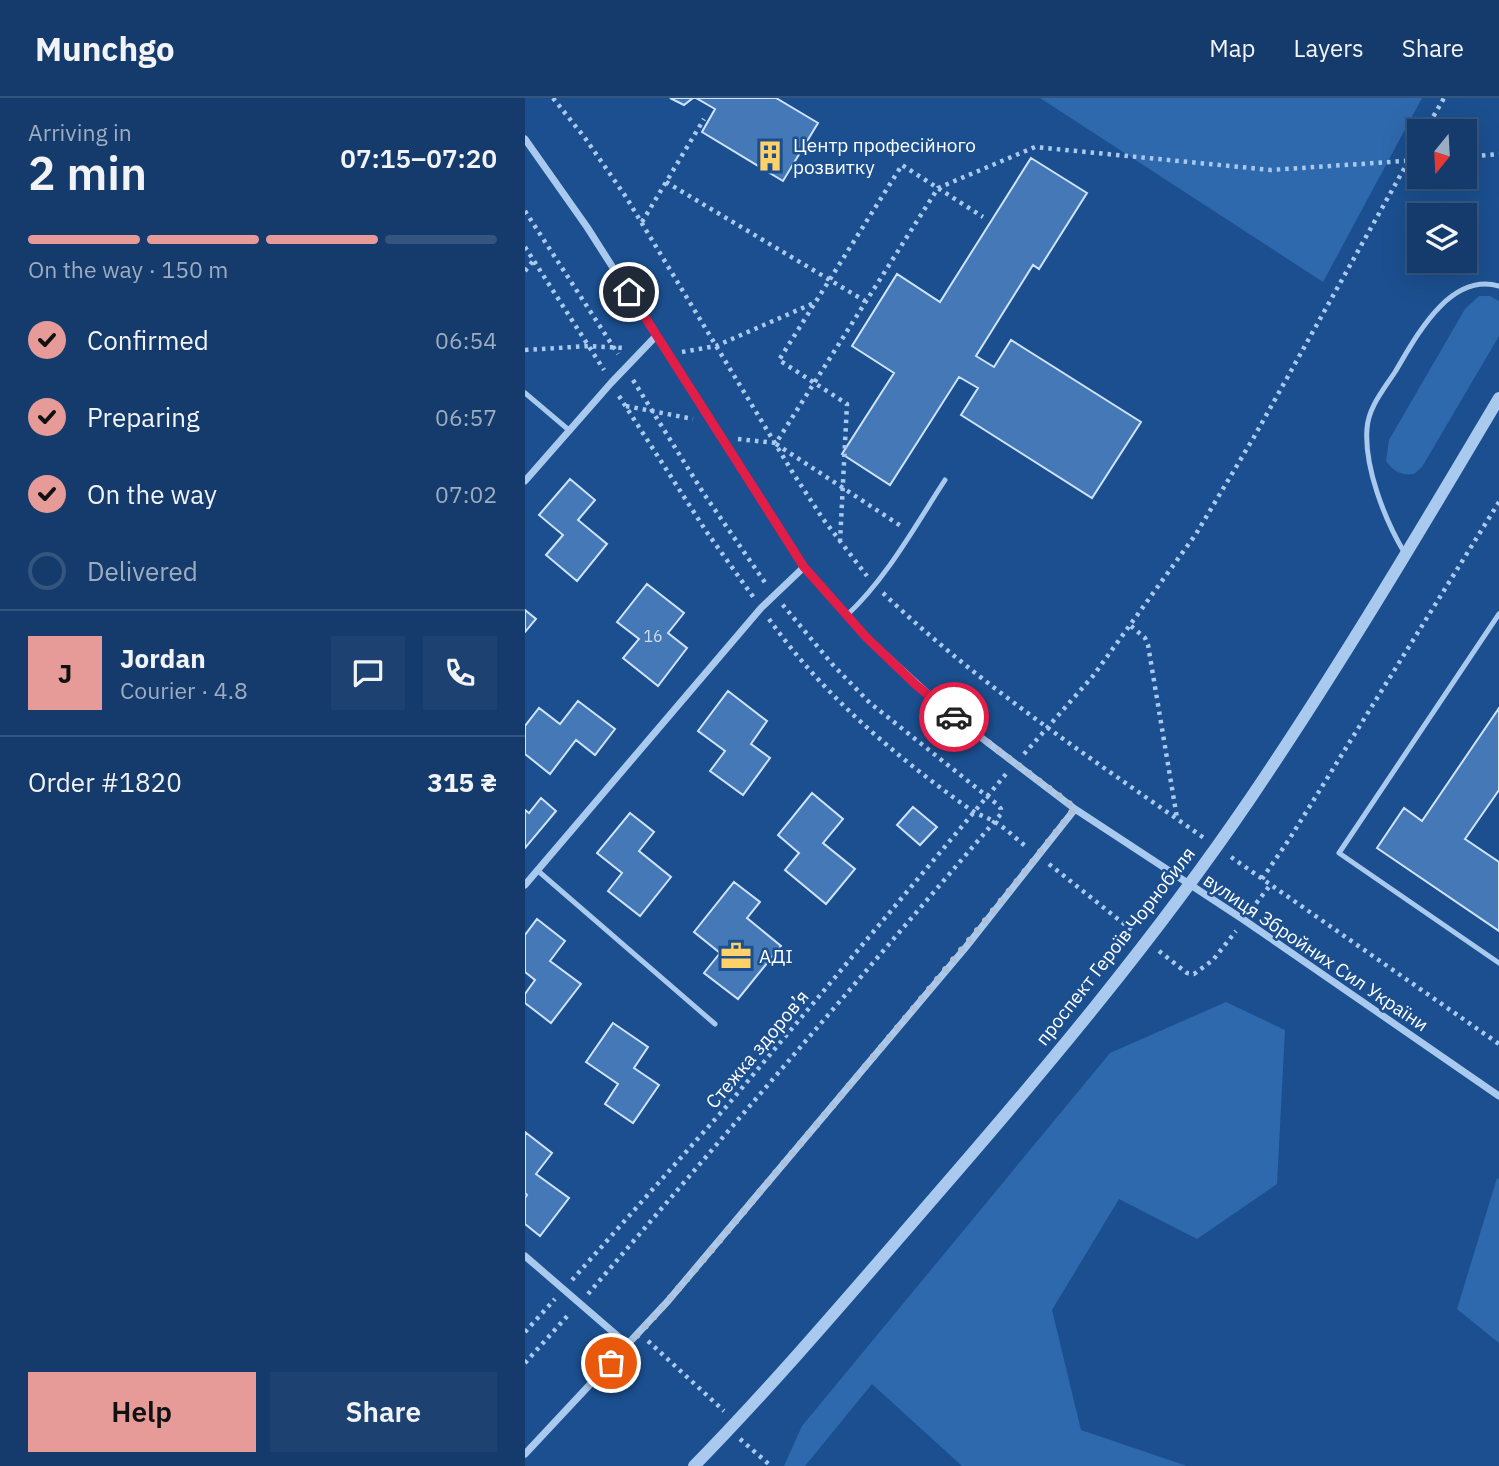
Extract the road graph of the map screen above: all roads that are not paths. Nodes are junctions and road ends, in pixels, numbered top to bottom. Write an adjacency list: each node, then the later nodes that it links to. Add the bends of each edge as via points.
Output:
1 (525, 139): 3 (street, вулиця Збройних Сил України)
2 (1499, 286): 9 (lane, via 1479,285 1440,305 1368,419 1367,443 1378,491)
3 (656, 336): 6 (street); 10 (street, вулиця Збройних Сил України)
4 (525, 393): 6 (lane)
5 (1499, 398): 9 (street, проспект Героїв Чорнобиля)
6 (570, 431): 8 (street)
7 (944, 480): 12 (lane, via 875,585)
8 (525, 481)
9 (1405, 554): 15 (street, проспект Героїв Чорнобиля, via 1278,756)
10 (804, 567): 12 (street, вулиця Збройних Сил України); 14 (street, via 761,608)
11 (1499, 614): 17 (lane, via 1339,853)
12 (846, 616): 13 (street, вулиця Збройних Сил України, via 915,684)
13 (1075, 808): 15 (street, вулиця Збройних Сил України); 21 (street, via 861,1072)
14 (537, 870): 16 (street); 18 (lane)
15 (1189, 884): 19 (street, вулиця Збройних Сил України); 23 (street, проспект Героїв Чорнобиля, via 964,1164)
16 (525, 885)
17 (1499, 963)
18 (715, 1024)
19 (1499, 1096)
20 (525, 1256): 21 (street)
21 (628, 1345): 22 (street)
22 (525, 1454)
23 (694, 1466)

